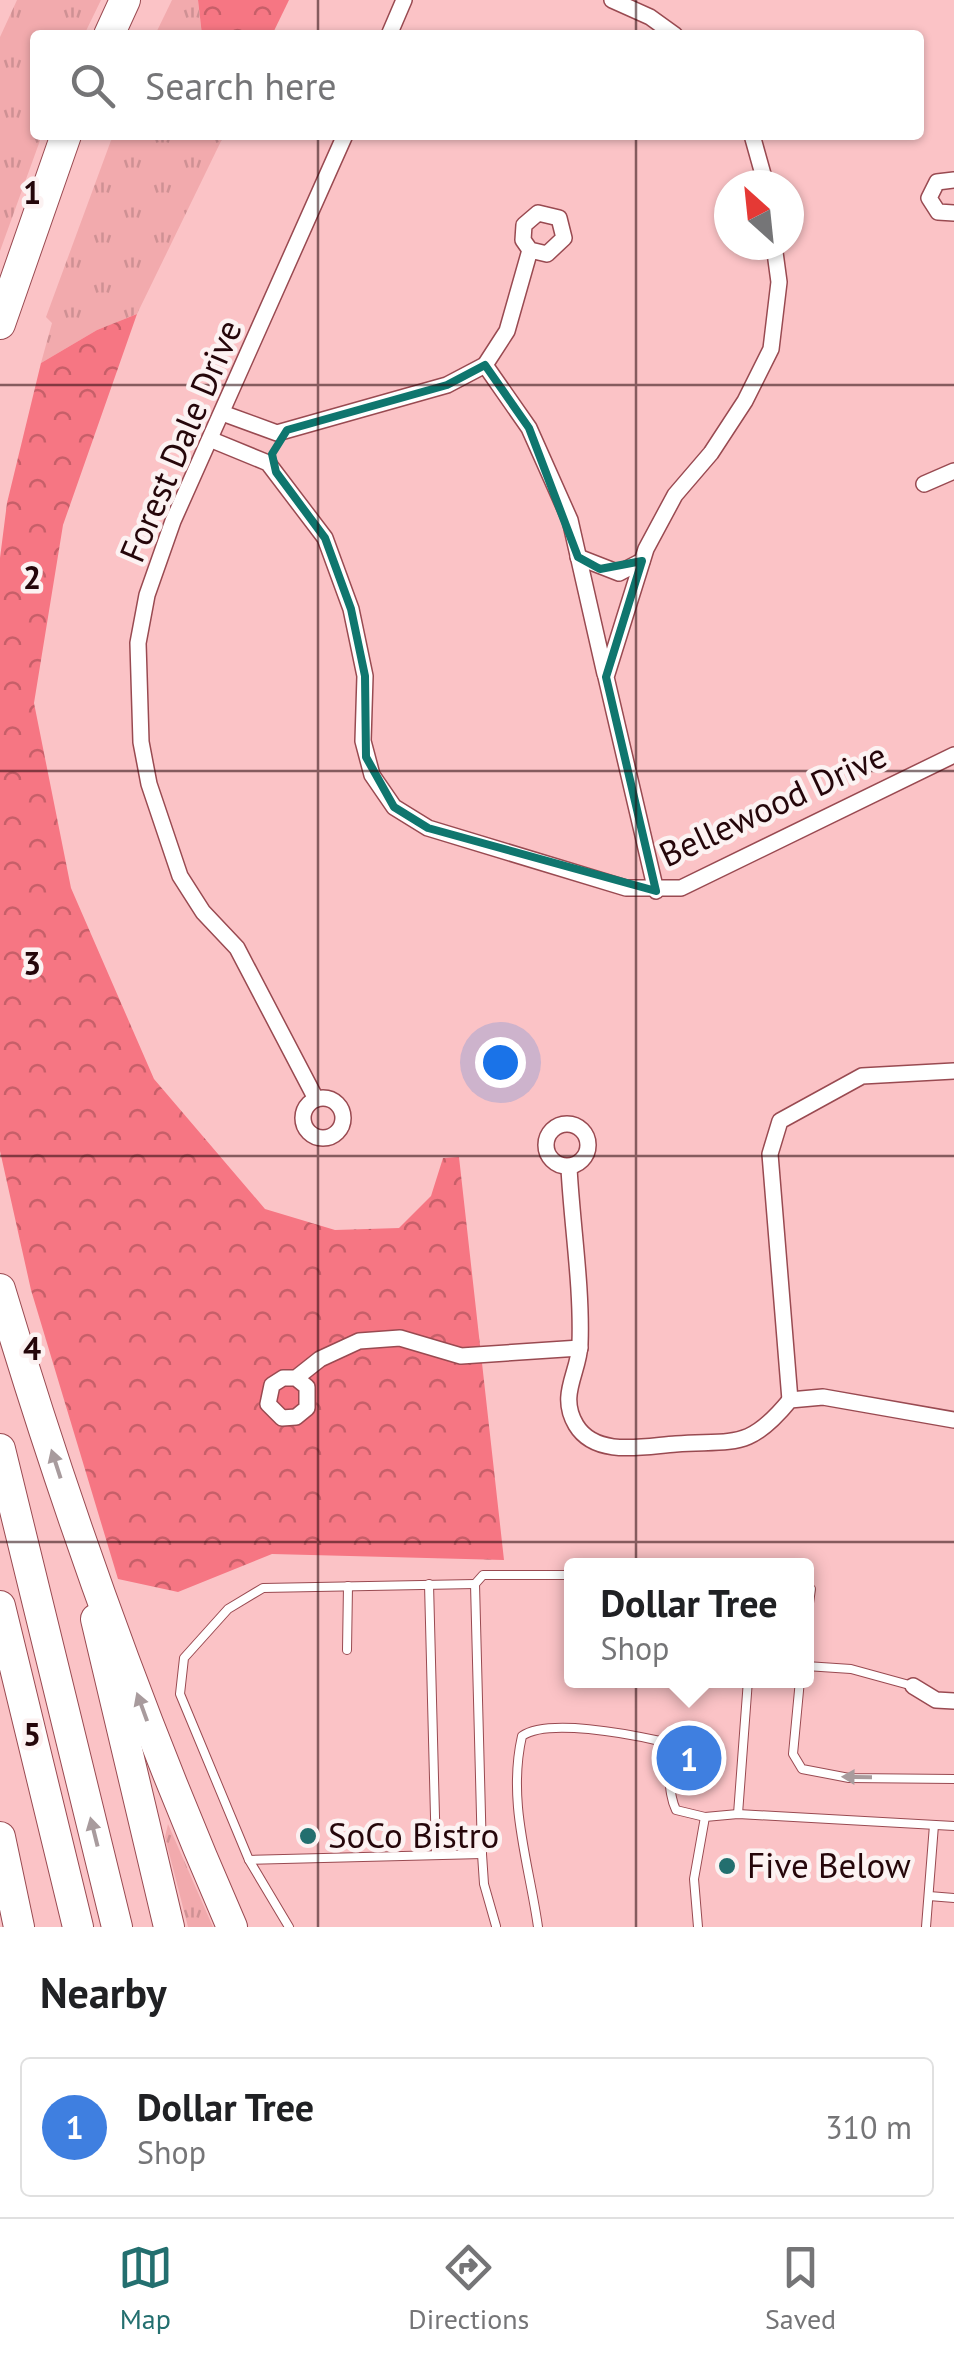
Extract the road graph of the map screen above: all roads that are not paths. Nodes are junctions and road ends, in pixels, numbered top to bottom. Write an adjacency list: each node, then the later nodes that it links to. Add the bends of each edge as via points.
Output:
1 (125, 0): 6 (highway)
2 (404, 0): 7 (street)
3 (612, 0): 5 (street)
4 (658, 0): 5 (street)
5 (650, 17): 8 (street)
6 (111, 30)
7 (391, 30)
8 (668, 30)
9 (64, 140): 17 (highway)
10 (344, 140): 19 (street, Forest Dale Drive)
11 (753, 140): 12 (street)
12 (762, 170)
13 (954, 180): 14 (street, via 937,182 929,198 938,212)
14 (954, 213)
15 (530, 250): 18 (street, via 507,332)
16 (776, 260): 26 (street, via 770,348 711,453 675,495)
17 (0, 324)
18 (485, 365): 20 (street, via 447,385); 25 (street, via 529,428 570,520)
19 (225, 414): 20 (street, via 277,433); 21 (street, Forest Dale Drive)
20 (287, 430): 22 (street, via 272,454)
21 (212, 440): 22 (street, Bellewood Drive, via 268,462); 31 (street, Forest Dale Drive, via 147,595 138,643 141,742 180,876 237,948)
22 (276, 472): 29 (street, Bellewood Drive, via 324,538 351,609 365,676 366,757 394,807 428,828 626,888)
23 (954, 472): 24 (street)
24 (924, 484)
25 (578, 557): 26 (street, via 619,573); 27 (street)
26 (642, 561): 27 (street)
27 (606, 677): 29 (street)
28 (954, 755): 29 (street, Bellewood Drive, via 681,888)
29 (656, 891)
30 (954, 1071): 36 (street, via 862,1076 780,1121 770,1154)
31 (316, 1099)
32 (569, 1168): 34 (street)
33 (0, 1289): 39 (highway, one-way to 33)
34 (580, 1348): 35 (street, via 461,1356 400,1338 359,1341); 36 (street, via 567,1398 576,1426 616,1449 742,1442 766,1429)
35 (296, 1378)
36 (790, 1400): 37 (street, via 824,1397)
37 (954, 1420)
38 (0, 1449): 64 (highway, one-way to 38)
39 (86, 1557): 65 (highway, via 102,1657); 66 (highway, one-way to 39)
40 (564, 1575): 42 (lane, via 483,1575)
41 (428, 1584): 42 (lane); 43 (lane); 58 (lane)
42 (474, 1584): 57 (lane)
43 (348, 1586): 45 (lane); 59 (lane, via 262,1588 228,1609 184,1658 180,1694)
44 (0, 1606): 63 (highway)
45 (347, 1650)
46 (814, 1667): 47 (lane)
47 (913, 1686): 50 (street, via 936,1700)
48 (747, 1688): 52 (lane)
49 (799, 1688): 51 (lane, one-way to 49, via 849,1778 802,1769 793,1754)
50 (954, 1701)
51 (954, 1779)
52 (738, 1814): 53 (lane); 54 (lane)
53 (705, 1817): 70 (lane, via 676,1810 669,1756 660,1741 532,1729 518,1752 518,1836); 71 (lane, via 694,1879)
54 (934, 1825): 55 (lane); 60 (lane)
55 (954, 1826)
56 (0, 1837): 62 (highway)
57 (482, 1854): 58 (lane); 68 (lane)
58 (436, 1855): 59 (lane)
59 (250, 1860): 67 (lane)
60 (928, 1896): 61 (lane); 72 (lane)
61 (954, 1898)
62 (19, 1927)
63 (78, 1927)
64 (118, 1927)
65 (169, 1927)
66 (232, 1927)
67 (289, 1927)
68 (496, 1927): 69 (lane)
69 (506, 1927)
70 (538, 1927)
71 (698, 1927)
72 (926, 1927)

